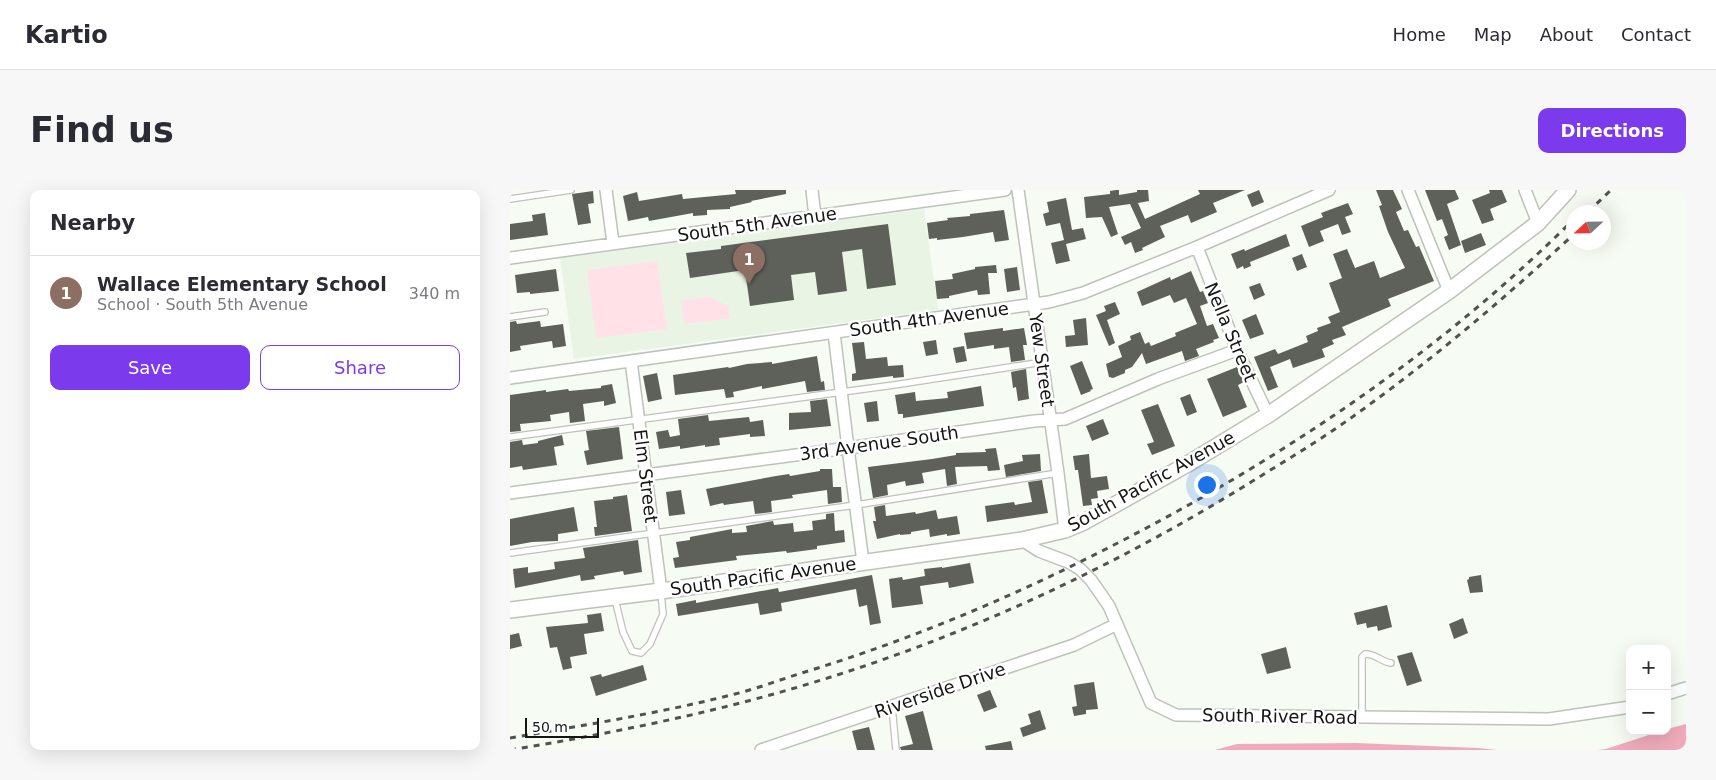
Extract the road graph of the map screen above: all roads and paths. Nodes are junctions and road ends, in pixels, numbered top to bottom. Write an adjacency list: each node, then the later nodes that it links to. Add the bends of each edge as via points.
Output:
1 (571, 190): 10 (lane)
2 (606, 190): 13 (street)
3 (812, 190): 11 (street)
4 (1005, 190): 11 (street, South 5th Avenue)
5 (1018, 190): 17 (street, Yew Street)
6 (1329, 190): 14 (street, South 4th Avenue)
7 (1408, 190): 16 (street)
8 (1525, 190): 12 (street)
9 (1568, 190): 12 (street, South Pacific Avenue)
10 (510, 199)
11 (815, 217): 13 (street, South 5th Avenue)
12 (1538, 223): 16 (street, South Pacific Avenue)
13 (613, 243): 15 (street, South 5th Avenue)
14 (1197, 247): 17 (street, South 4th Avenue, via 1083,293); 21 (street, Nella Street)
15 (510, 258)
16 (1449, 292): 26 (street, South Pacific Avenue)
17 (1034, 304): 20 (street, South 4th Avenue); 23 (street, Yew Street)
18 (545, 312): 19 (lane)
19 (510, 317)
20 (834, 333): 22 (street, South 4th Avenue); 25 (street)
21 (1237, 350): 26 (street, Nella Street); 28 (street, 3rd Avenue South, via 1065,419)
22 (630, 362): 24 (street, South 4th Avenue); 27 (street, Elm Street)
23 (1042, 362): 25 (lane); 28 (street, Yew Street)
24 (510, 378)
25 (841, 392): 27 (lane); 30 (street)
26 (1268, 415): 35 (street, South Pacific Avenue, via 1186,465)
27 (638, 420): 29 (lane); 32 (street, Elm Street)
28 (1050, 420): 30 (street, 3rd Avenue South); 31 (street, Yew Street)
29 (510, 437)
30 (848, 448): 32 (street, 3rd Avenue South); 34 (street)
31 (1058, 473): 34 (lane); 35 (street, Yew Street)
32 (646, 476): 33 (street, 3rd Avenue South); 36 (street, Elm Street)
33 (510, 493)
34 (856, 505): 36 (lane); 39 (street)
35 (1065, 530): 37 (street, South Pacific Avenue)
36 (653, 533): 38 (lane); 40 (street, Elm Street)
37 (1022, 540): 39 (street, South Pacific Avenue); 43 (street, South River Road, via 1080,569 1100,591)
38 (510, 553)
39 (863, 562): 40 (street, South Pacific Avenue)
40 (661, 591): 41 (street, South Pacific Avenue); 41 (lane, via 663,614 650,644 641,653 632,650 623,632)
41 (615, 597): 42 (street, South Pacific Avenue)
42 (510, 610)
43 (1117, 624): 47 (street, Riverside Drive, via 1074,645); 49 (street, South River Road, via 1151,703 1176,715)
44 (1391, 663): 49 (lane, via 1369,653 1362,657)
45 (1686, 688): 46 (street)
46 (1671, 693)
47 (892, 706): 50 (street, Riverside Drive); 51 (lane)
48 (1626, 707): 49 (street, South River Road, via 1549,719)
49 (1362, 717)
50 (761, 750)
51 (896, 750)

